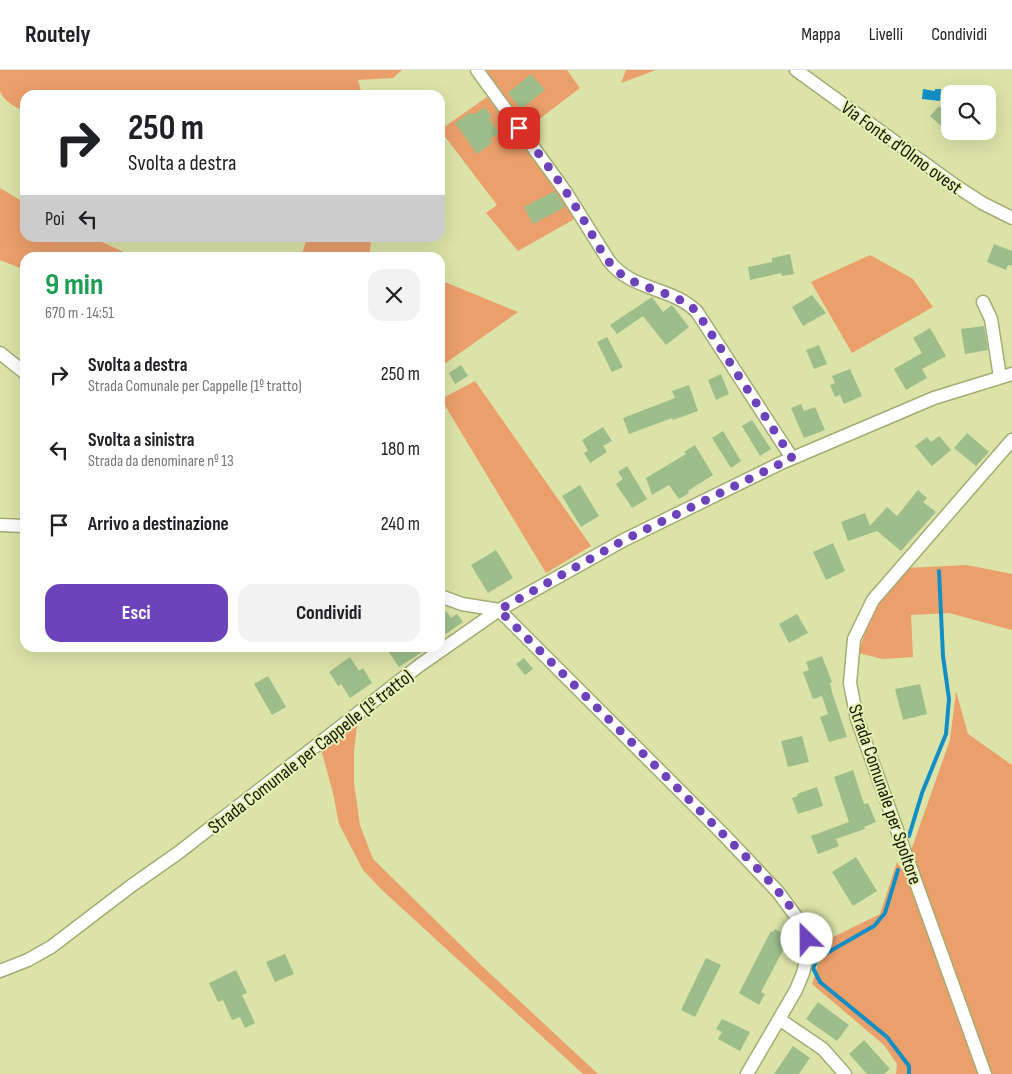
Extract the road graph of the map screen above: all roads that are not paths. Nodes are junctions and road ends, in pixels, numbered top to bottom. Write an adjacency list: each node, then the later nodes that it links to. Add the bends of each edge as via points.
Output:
1 (477, 70): 9 (street, via 558,181 616,270 636,283 687,303 697,312)
2 (796, 70): 3 (street, Via Fonte d'Olmo ovest, via 953,184)
3 (1012, 218)
4 (983, 302): 7 (street, via 991,319)
5 (0, 353): 6 (street)
6 (20, 370)
7 (1006, 376): 9 (street, Strada Comunale per Cappelle (1º tratto), via 934,398)
8 (1012, 440): 20 (street, Strada Comunale per Spoltore, via 873,600 854,639 850,683 857,719)
9 (792, 458): 13 (street, Strada Comunale per Cappelle (1º tratto), via 624,540)
10 (0, 525): 11 (street)
11 (20, 526)
12 (445, 598): 13 (street)
13 (499, 610): 14 (street, Strada Comunale per Cappelle (1º tratto)); 17 (street, via 701,811 793,910 808,944 807,957 800,981)
14 (445, 648)
15 (439, 652): 16 (street, Strada Comunale per Cappelle (1º tratto), via 51,947)
16 (0, 971)
17 (779, 1019): 18 (street); 19 (street, via 823,1049)
18 (747, 1074)
19 (845, 1074)
20 (985, 1074)

